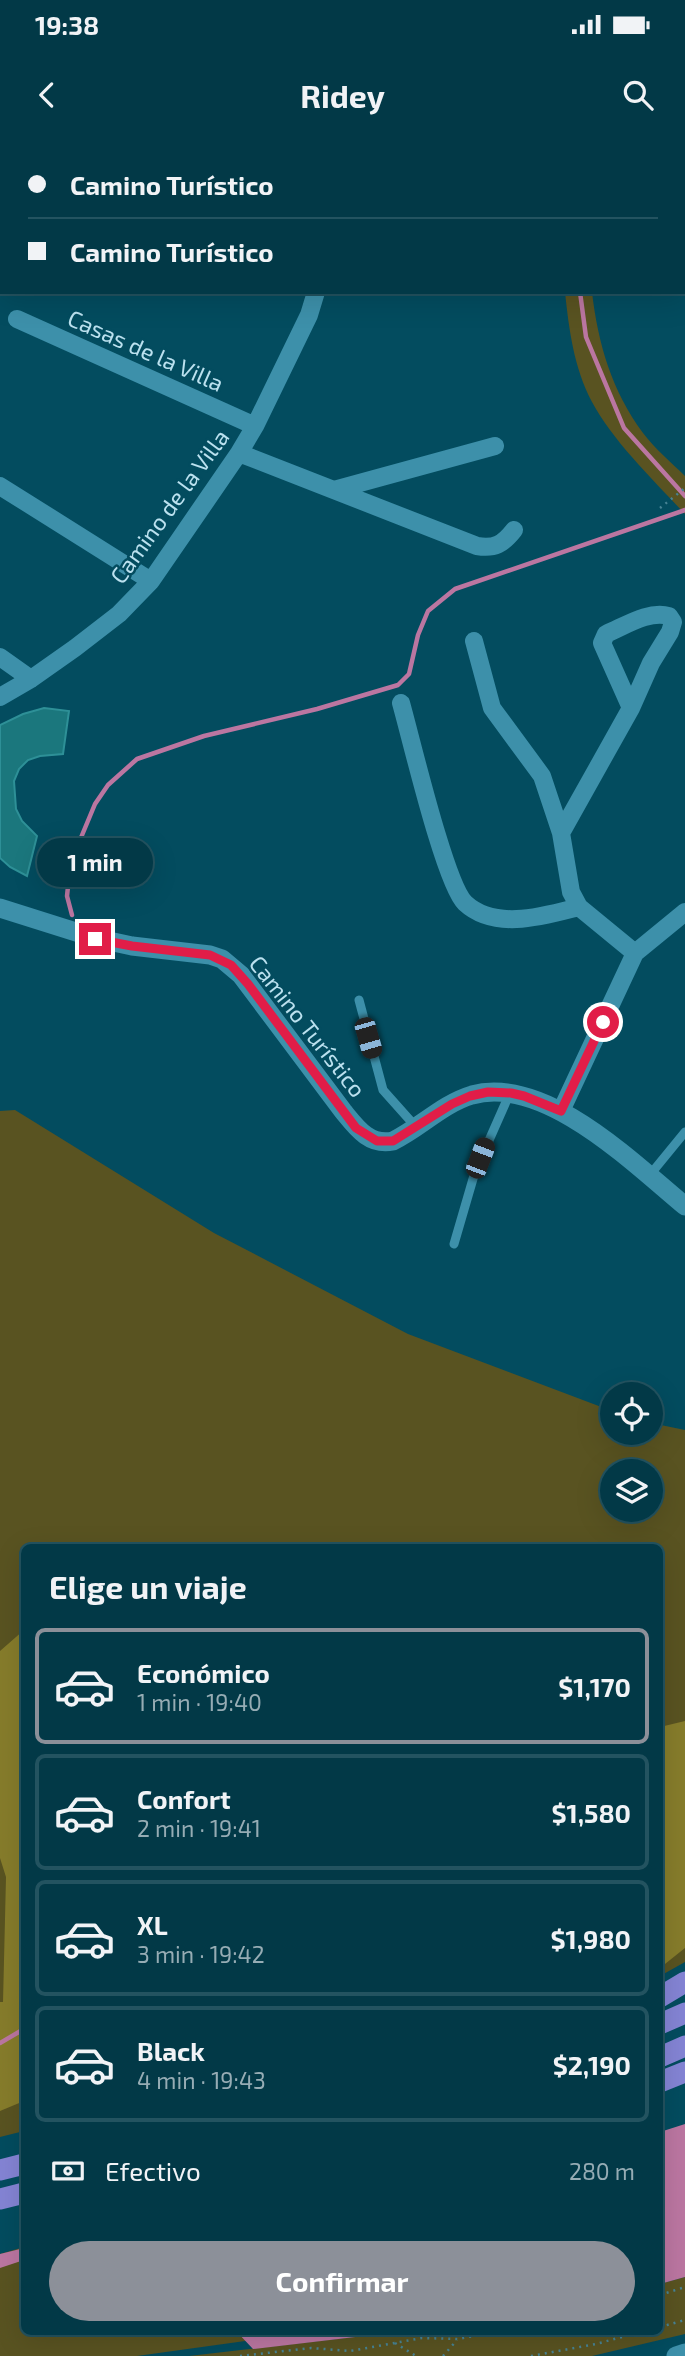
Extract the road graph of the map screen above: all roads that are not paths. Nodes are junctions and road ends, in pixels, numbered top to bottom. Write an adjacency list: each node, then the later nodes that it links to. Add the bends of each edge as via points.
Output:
1 (315, 294): 3 (street, Camino de la Villa)
2 (17, 319): 3 (street, Casas de la Villa)
3 (255, 426): 5 (street, Camino de la Villa)
4 (495, 446): 7 (street)
5 (239, 453): 7 (street); 9 (street, Camino de la Villa)
6 (0, 486): 9 (street)
7 (334, 490): 8 (street, via 477,545 491,548)
8 (514, 530)
9 (151, 581): 12 (street, Camino de la Villa, via 119,614)
10 (474, 641): 16 (street, via 492,708 542,776)
11 (0, 657): 12 (street)
12 (31, 679): 13 (street, Camino de la Villa)
13 (0, 697)
14 (401, 703): 17 (street, via 440,842 465,902 487,915 509,919 546,916)
15 (631, 708): 15 (street, via 670,632 673,622 669,616 652,615 607,634 602,643); 16 (street)
16 (561, 833): 17 (street, via 570,892)
17 (579, 906): 20 (street)
18 (0, 908): 24 (main road, Camino Turístico, via 95,939 222,959 248,984 361,1132 387,1142)
19 (685, 912): 20 (street)
20 (635, 953): 23 (street)
21 (359, 1000): 24 (lane, via 383,1090)
22 (511, 1093): 23 (main road, Camino Turístico); 24 (main road, Camino Turístico, via 470,1096); 28 (lane, via 475,1172)
23 (561, 1111): 26 (main road, Camino Turístico)
24 (416, 1127)
25 (685, 1132): 26 (lane)
26 (649, 1176): 27 (main road, Camino Turístico)
27 (685, 1206)
28 (454, 1244)
29 (685, 1982): 30 (highway)
30 (663, 1995)
31 (685, 2013): 32 (highway)
32 (663, 2023)
33 (685, 2046): 34 (highway)
34 (663, 2056)
35 (685, 2072): 36 (highway)
36 (663, 2081)
37 (21, 2165): 38 (highway)
38 (0, 2171)
39 (21, 2194): 40 (highway)
40 (0, 2199)
41 (685, 2353): 42 (main road)
42 (676, 2356)

